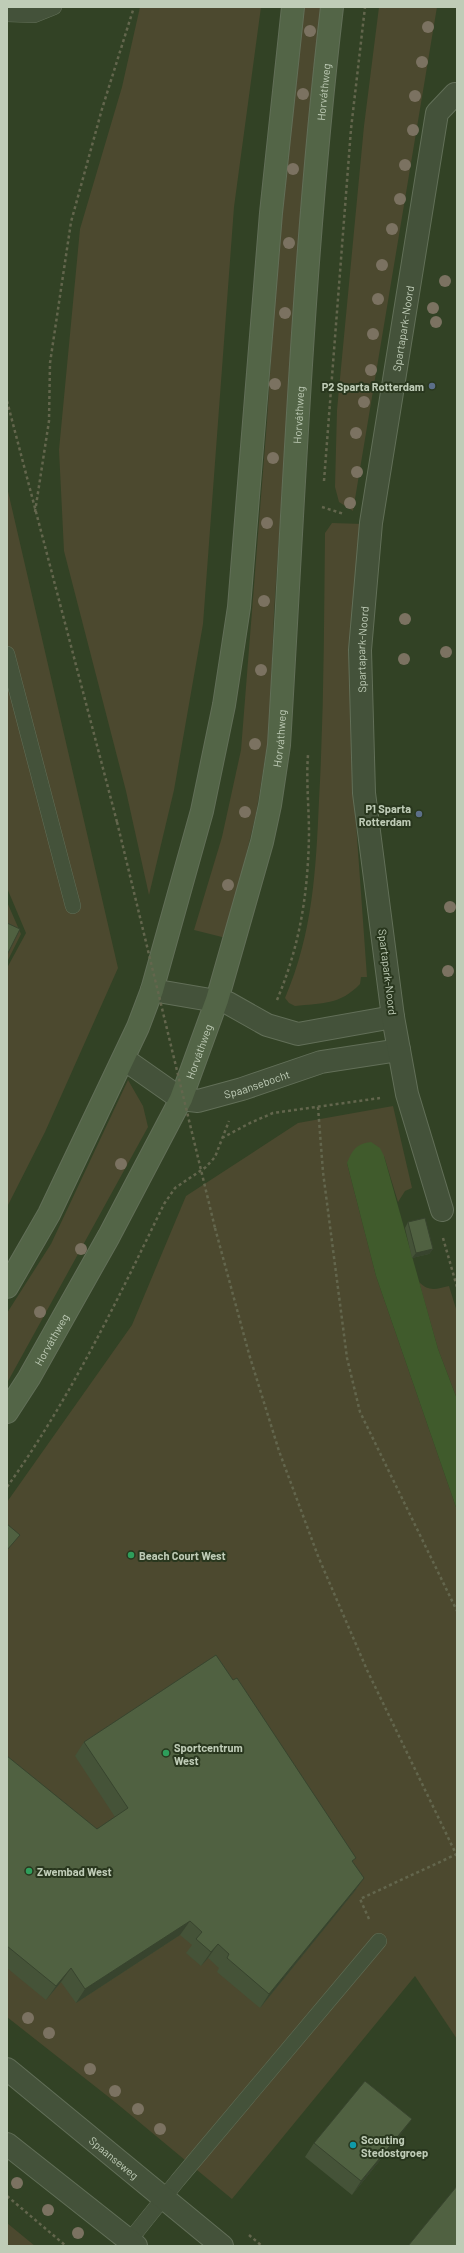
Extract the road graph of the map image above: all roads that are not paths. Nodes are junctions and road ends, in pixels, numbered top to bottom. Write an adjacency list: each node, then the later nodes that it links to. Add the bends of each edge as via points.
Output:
1 (54, 7): 4 (lane, via 34,15)
2 (293, 7): 8 (main road, via 271,213 248,508 233,652 202,811)
3 (332, 7): 9 (main road, Horváthweg, via 305,283 279,745 262,842)
4 (7, 14)
5 (456, 89): 10 (street, Spartapark-Noord, via 437,113 371,523 360,650 364,793)
6 (7, 654): 7 (lane)
7 (73, 906)
8 (152, 990): 9 (street); 12 (main road)
9 (217, 1000): 10 (street, via 228,1003 267,1025 298,1034); 13 (main road, Horváthweg)
10 (393, 1017): 11 (street, Spartapark-Noord)
11 (399, 1050): 13 (street, Spaansebocht, via 321,1062 207,1100); 14 (street, Spartapark-Noord, via 407,1094)
12 (124, 1059): 13 (street, Spaansebocht); 15 (main road, via 49,1214)
13 (181, 1098): 16 (main road, Horváthweg, via 109,1236)
14 (442, 1210)
15 (7, 1287)
16 (7, 1412)
17 (379, 1941): 20 (lane)
18 (7, 2069): 20 (street, Spaanseweg)
19 (7, 2144): 21 (street)
20 (165, 2197): 21 (lane); 22 (street, Spaanseweg)
21 (133, 2244)
22 (222, 2246)

